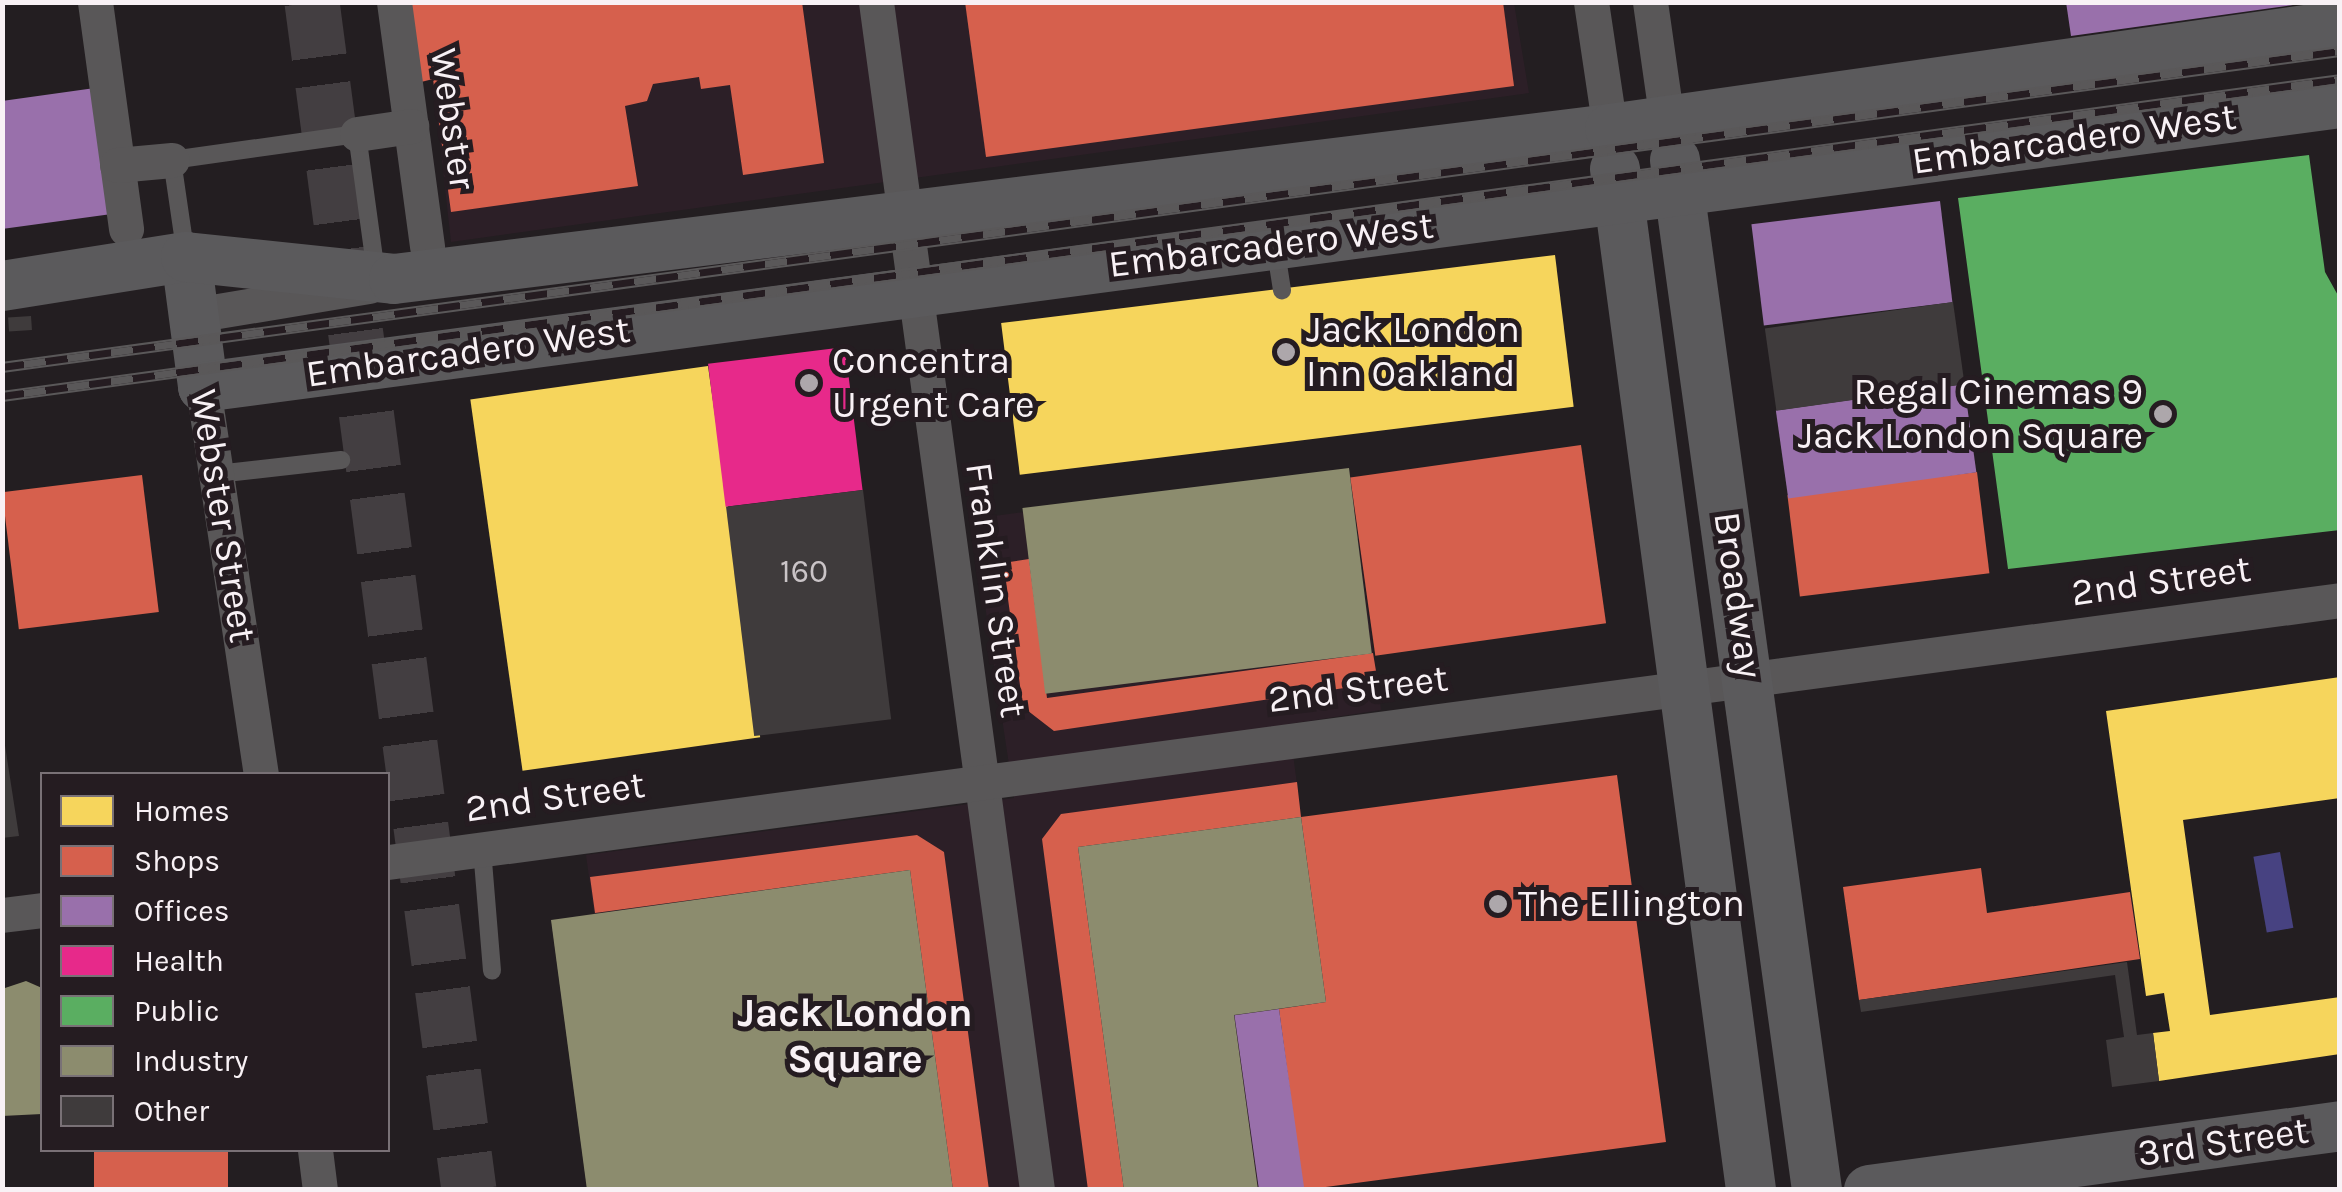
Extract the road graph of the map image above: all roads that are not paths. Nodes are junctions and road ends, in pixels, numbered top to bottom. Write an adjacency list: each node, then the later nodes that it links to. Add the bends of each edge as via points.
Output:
1 (95, 2): 13 (street)
2 (394, 2): 9 (street, Webster)
3 (876, 2): 16 (street, Franklin Street)
4 (1590, 2): 10 (street, Broadway)
5 (1650, 2): 8 (street, Broadway)
6 (2340, 25): 8 (street, Embarcadero West)
7 (2340, 103): 14 (street, Embarcadero West)
8 (1667, 121): 10 (street, Embarcadero West); 14 (street, Broadway)
9 (411, 126): 11 (street); 19 (street, Webster)
10 (1610, 129): 15 (street, Broadway); 16 (street, Embarcadero West)
11 (357, 134): 12 (lane); 19 (lane)
12 (172, 160): 13 (street); 18 (lane)
13 (117, 165): 17 (street)
14 (1682, 192): 15 (street, Embarcadero West); 27 (street, Broadway)
15 (1620, 201): 21 (street, Embarcadero West, via 1278,268); 28 (street, Broadway)
16 (898, 210): 19 (street, Embarcadero West); 21 (street, Franklin Street)
17 (126, 229)
18 (186, 256): 19 (street, Embarcadero West); 20 (street, Embarcadero West); 22 (street, Webster Street)
19 (399, 268): 22 (street, Embarcadero West)
20 (2, 286)
21 (908, 292): 23 (street, Embarcadero West); 30 (street, Franklin Street)
22 (194, 316): 23 (street, Webster Street)
23 (203, 387): 25 (street, Webster Street)
24 (341, 460): 25 (lane)
25 (217, 474): 29 (street, Webster Street)
26 (2340, 600): 27 (street, 2nd Street)
27 (1749, 679): 28 (street, 2nd Street); 42 (street, Broadway)
28 (1685, 689): 30 (street, 2nd Street); 41 (street, Broadway)
29 (261, 772)
30 (981, 781): 31 (street, 2nd Street); 40 (street, Franklin Street)
31 (482, 850): 32 (street, 2nd Street); 35 (lane)
32 (390, 862)
33 (40, 910): 34 (street)
34 (2, 915)
35 (492, 971)
36 (2340, 1126): 38 (street, 3rd Street)
37 (314, 1152): 39 (street)
38 (2095, 1174): 43 (street, 3rd Street)
39 (320, 1190)
40 (1037, 1190)
41 (1751, 1190)
42 (1817, 1190)
43 (1868, 1190)

